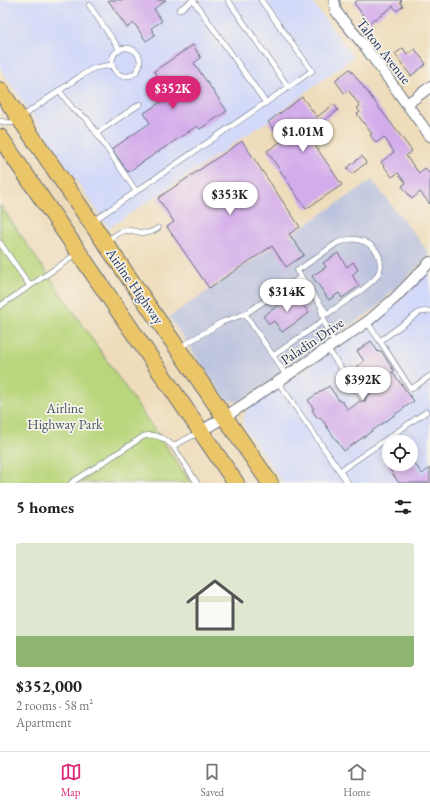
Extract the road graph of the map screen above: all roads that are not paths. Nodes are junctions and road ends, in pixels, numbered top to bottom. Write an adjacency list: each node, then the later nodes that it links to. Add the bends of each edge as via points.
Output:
1 (193, 0): 6 (lane); 13 (lane)
2 (228, 0): 9 (lane)
3 (261, 0): 9 (lane, via 312,71)
4 (334, 1): 15 (street, Talton Avenue, via 336,11)
5 (89, 5): 7 (lane)
6 (179, 10)
7 (120, 50): 8 (lane, via 114,54); 8 (lane, via 127,48 136,52 140,60 138,70 131,76 122,76 114,71)
8 (112, 65): 12 (lane, via 94,68)
9 (288, 87): 13 (lane)
10 (430, 87): 15 (street)
11 (0, 90): 16 (highway, Airline Highway)
12 (60, 90): 16 (lane); 18 (lane, via 73,109 87,119)
13 (266, 103): 21 (lane)
14 (140, 104): 18 (lane)
15 (407, 104): 19 (street, Talton Avenue)
16 (19, 118): 17 (lane, via 9,124); 22 (highway, Airline Highway)
17 (0, 121)
18 (97, 133): 21 (lane)
19 (430, 136)
20 (0, 137): 26 (highway, Airline Highway)
21 (136, 191): 22 (lane)
22 (91, 222): 24 (highway, Airline Highway)
23 (158, 228): 24 (lane, via 148,233 122,231)
24 (103, 240): 26 (highway); 38 (highway, Airline Highway)
25 (0, 242): 29 (lane)
26 (78, 252): 29 (lane); 46 (highway, Airline Highway)
27 (430, 262): 35 (street, Paladin Drive)
28 (301, 277): 30 (lane); 30 (lane, via 297,271 343,241 359,239 377,252 380,261 377,277 327,314); 33 (lane)
29 (30, 286): 31 (lane)
30 (320, 304): 34 (lane)
31 (0, 306)
32 (430, 311): 36 (lane, via 420,312)
33 (245, 314): 38 (lane, via 222,322); 39 (lane)
34 (324, 320): 37 (lane); 39 (lane)
35 (367, 322): 36 (lane); 37 (street, Paladin Drive)
36 (380, 341): 41 (lane, via 412,389)
37 (331, 345): 40 (street, Paladin Drive); 43 (lane)
38 (178, 349): 45 (highway, Airline Highway)
39 (273, 356): 40 (lane)
40 (286, 376): 42 (street, Paladin Drive)
41 (430, 376)
42 (278, 382): 45 (street, Paladin Drive); 48 (lane)
43 (362, 398)
44 (426, 412): 48 (lane)
45 (225, 417): 46 (street, Paladin Drive); 52 (highway, Airline Highway)
46 (201, 431): 47 (lane); 51 (highway, Airline Highway)
47 (172, 446): 49 (lane, via 153,434 144,436); 50 (lane)
48 (340, 472): 53 (lane)
49 (72, 483)
50 (197, 483)
51 (236, 483)
52 (270, 483)
53 (348, 483)

